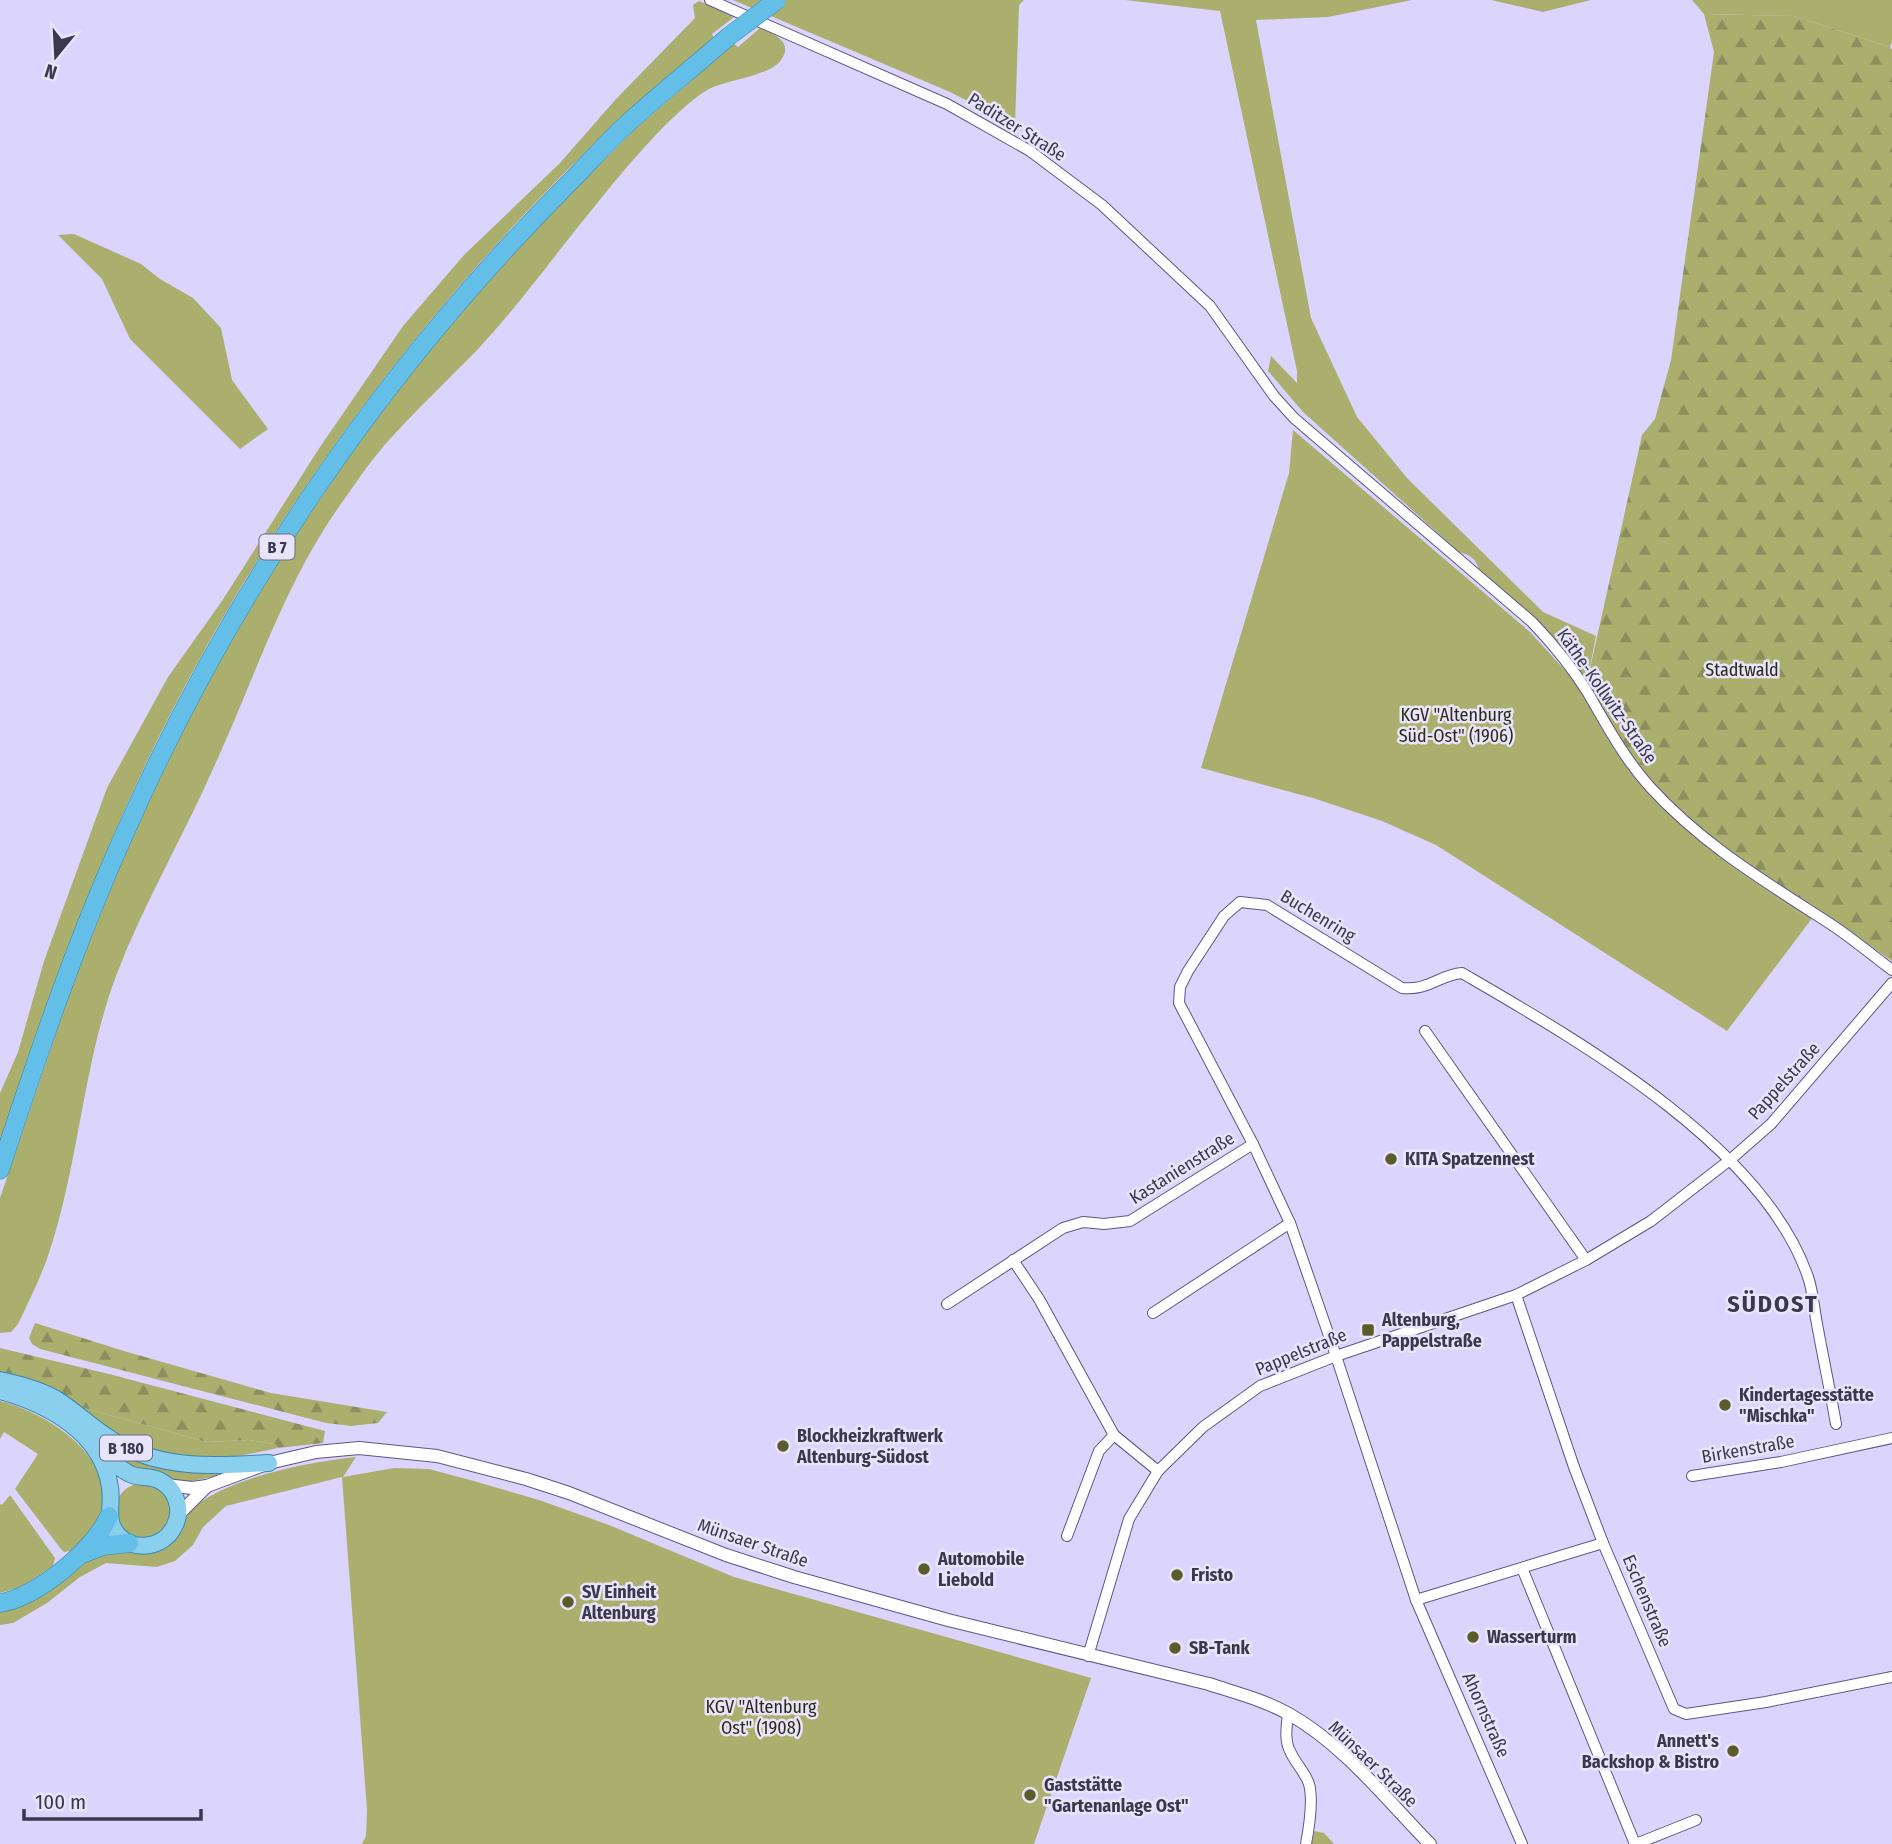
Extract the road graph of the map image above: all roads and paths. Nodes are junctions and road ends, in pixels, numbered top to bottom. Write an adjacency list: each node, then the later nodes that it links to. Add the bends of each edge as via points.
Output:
1 (710, 0): 3 (street, Paditzer Straße, via 947,104 1030,151 1102,205 1210,306)
2 (777, 0): 9 (highway, B 7, bridge, via 628,123 529,222 437,325 275,549 188,701 123,835 65,980)
3 (1274, 396): 4 (street, Käthe-Kollwitz-Straße, via 1532,622 1587,692 1625,757 1670,806 1734,862 1834,926)
4 (1892, 970)
5 (1892, 984): 8 (street, Pappelstraße, via 1771,1124)
6 (1425, 1031): 12 (street)
7 (1253, 1144): 8 (street, Buchenring, via 1179,1003 1188,971 1224,916 1240,902 1267,905 1402,988 1433,985 1462,973 1562,1031); 10 (street, Buchenring); 11 (street, Kastanienstraße, via 1130,1221 1083,1222 1063,1228)
8 (1731, 1159): 12 (street, Pappelstraße, via 1651,1221); 19 (street, via 1785,1226 1809,1278)
9 (0, 1170)
10 (1290, 1223): 15 (street); 16 (street, Buchenring)
11 (1013, 1260): 14 (street, Kastanienstraße); 20 (street)
12 (1586, 1260): 13 (street, Pappelstraße)
13 (1516, 1295): 16 (street, Pappelstraße); 33 (street, Eschenstraße)
14 (947, 1304)
15 (1153, 1313)
16 (1336, 1356): 24 (street, Pappelstraße, via 1260,1386 1203,1427); 36 (street, Ahornstraße)
17 (0, 1380): 23 (main road, B 180, via 52,1397 117,1444 156,1459 216,1466)
18 (0, 1391): 22 (main road, B 180, via 59,1416)
19 (1836, 1424)
20 (1114, 1435): 24 (street); 31 (street, via 1099,1451)
21 (1892, 1438): 25 (street, Birkenstraße)
22 (99, 1454): 26 (main road, B 180); 29 (main road, B 180, via 106,1470)
23 (269, 1463): 28 (street, Münsaer Straße); 38 (street, Münsaer Straße, via 359,1448 450,1458 569,1493 757,1566)
24 (1158, 1471): 38 (street, Pappelstraße, via 1129,1520)
25 (1692, 1476)
26 (139, 1477): 27 (main road); 29 (main road, via 121,1484)
27 (166, 1485): 28 (street, Münsaer Straße); 30 (main road)
28 (207, 1486): 30 (street, Münsaer Straße)
29 (110, 1507): 32 (main road, via 112,1527); 34 (highway, via 105,1525)
30 (178, 1515): 32 (main road, via 176,1525 161,1542 151,1546)
31 (1067, 1536)
32 (129, 1543): 34 (highway)
33 (1603, 1544): 35 (street); 39 (street, Eschenstraße, via 1674,1709 1686,1714)
34 (82, 1554): 37 (highway, via 31,1592)
35 (1522, 1568): 36 (street); 45 (street)
36 (1416, 1600): 44 (street, Ahornstraße)
37 (0, 1602)
38 (1088, 1656): 40 (street, Münsaer Straße, via 1209,1684)
39 (1892, 1677)
40 (1288, 1713): 42 (street, via 1289,1751 1309,1785); 43 (street, Münsaer Straße, via 1348,1759)
41 (1696, 1820): 45 (street)
42 (1306, 1844)
43 (1430, 1844)
44 (1522, 1844)
45 (1635, 1844)

